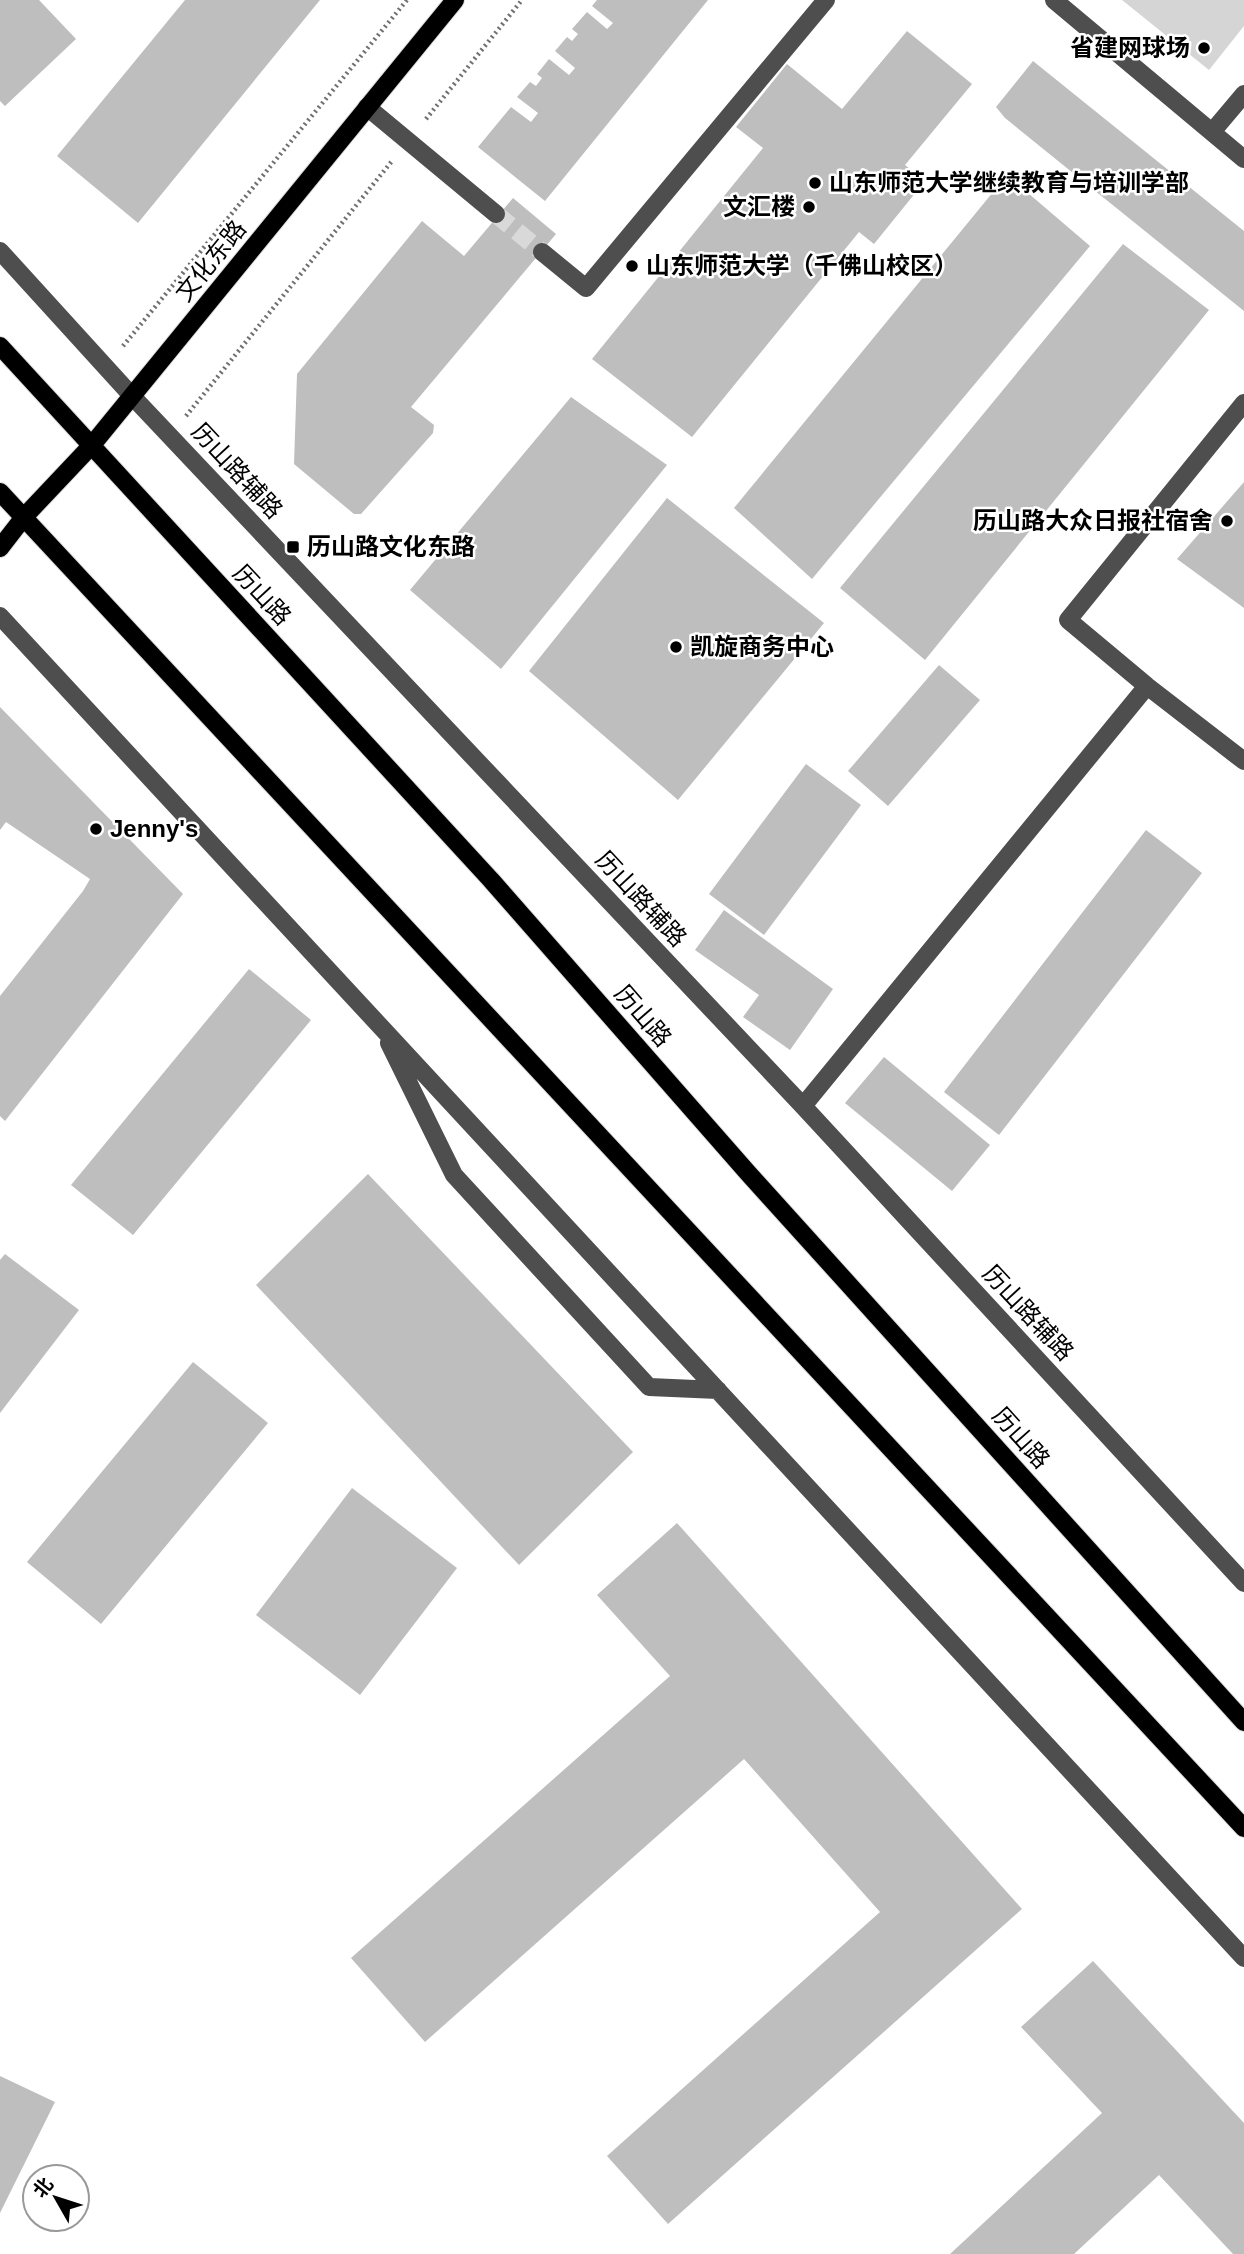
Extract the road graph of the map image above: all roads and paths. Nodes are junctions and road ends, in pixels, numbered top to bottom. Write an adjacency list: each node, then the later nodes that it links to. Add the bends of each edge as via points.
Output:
1 (407, 0): 15 (path)
2 (455, 0): 7 (main road, 文化东路)
3 (522, 0): 9 (path)
4 (826, 0): 13 (street, via 586,288)
5 (1054, 0): 8 (street)
6 (1244, 94): 8 (street)
7 (367, 107): 9 (street); 16 (main road, 文化东路)
8 (1212, 132): 10 (street)
9 (408, 141): 11 (street); 18 (path)
10 (1244, 159)
11 (496, 214)
12 (0, 251): 15 (street, 历山路辅路)
13 (542, 252)
14 (0, 346): 19 (main road, 历山路)
15 (106, 367): 16 (street, 历山路辅路)
16 (132, 396): 18 (street, 历山路辅路); 19 (main road, 文化东路)
17 (1244, 403): 24 (street, via 1068,620)
18 (170, 435): 27 (street, 历山路辅路)
19 (92, 446): 21 (main road, 文化东路); 30 (main road, 历山路, via 491,880 748,1173)
20 (0, 492): 21 (main road)
21 (24, 517): 22 (main road, 文化东路); 31 (main road)
22 (0, 548)
23 (0, 616): 26 (street)
24 (1147, 686): 25 (street); 27 (street)
25 (1244, 761)
26 (381, 1026): 28 (street); 28 (street, via 454,1175 618,1354 649,1387)
27 (803, 1105): 29 (street, 历山路辅路)
28 (718, 1390): 32 (street)
29 (1244, 1583)
30 (1244, 1722)
31 (1244, 1828)
32 (1244, 1958)

